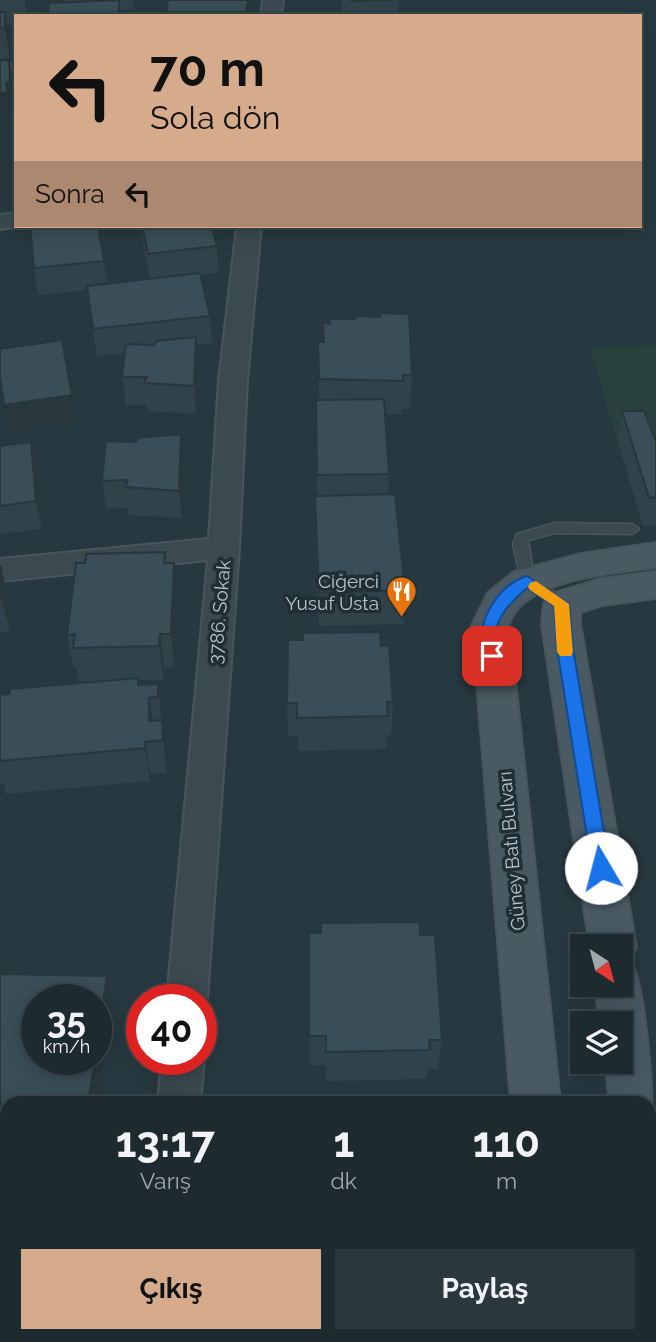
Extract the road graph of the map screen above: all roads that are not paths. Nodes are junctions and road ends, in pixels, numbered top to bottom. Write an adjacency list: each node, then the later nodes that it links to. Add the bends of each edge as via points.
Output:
1 (249, 228): 3 (street, 3786. Sokak, via 233,380)
2 (632, 528): 7 (lane, via 555,528 522,537)
3 (224, 548): 5 (street); 10 (street, 3786. Sokak)
4 (656, 555): 7 (street, via 581,566)
5 (0, 570)
6 (656, 585): 8 (street, via 601,592)
7 (514, 591): 8 (lane); 14 (street, Güney Batı Bulvarı, via 488,632)
8 (561, 614): 9 (street)
9 (610, 934)
10 (188, 984)
11 (620, 998): 15 (street)
12 (182, 1075): 13 (street)
13 (180, 1096)
14 (534, 1096)
15 (634, 1096)

